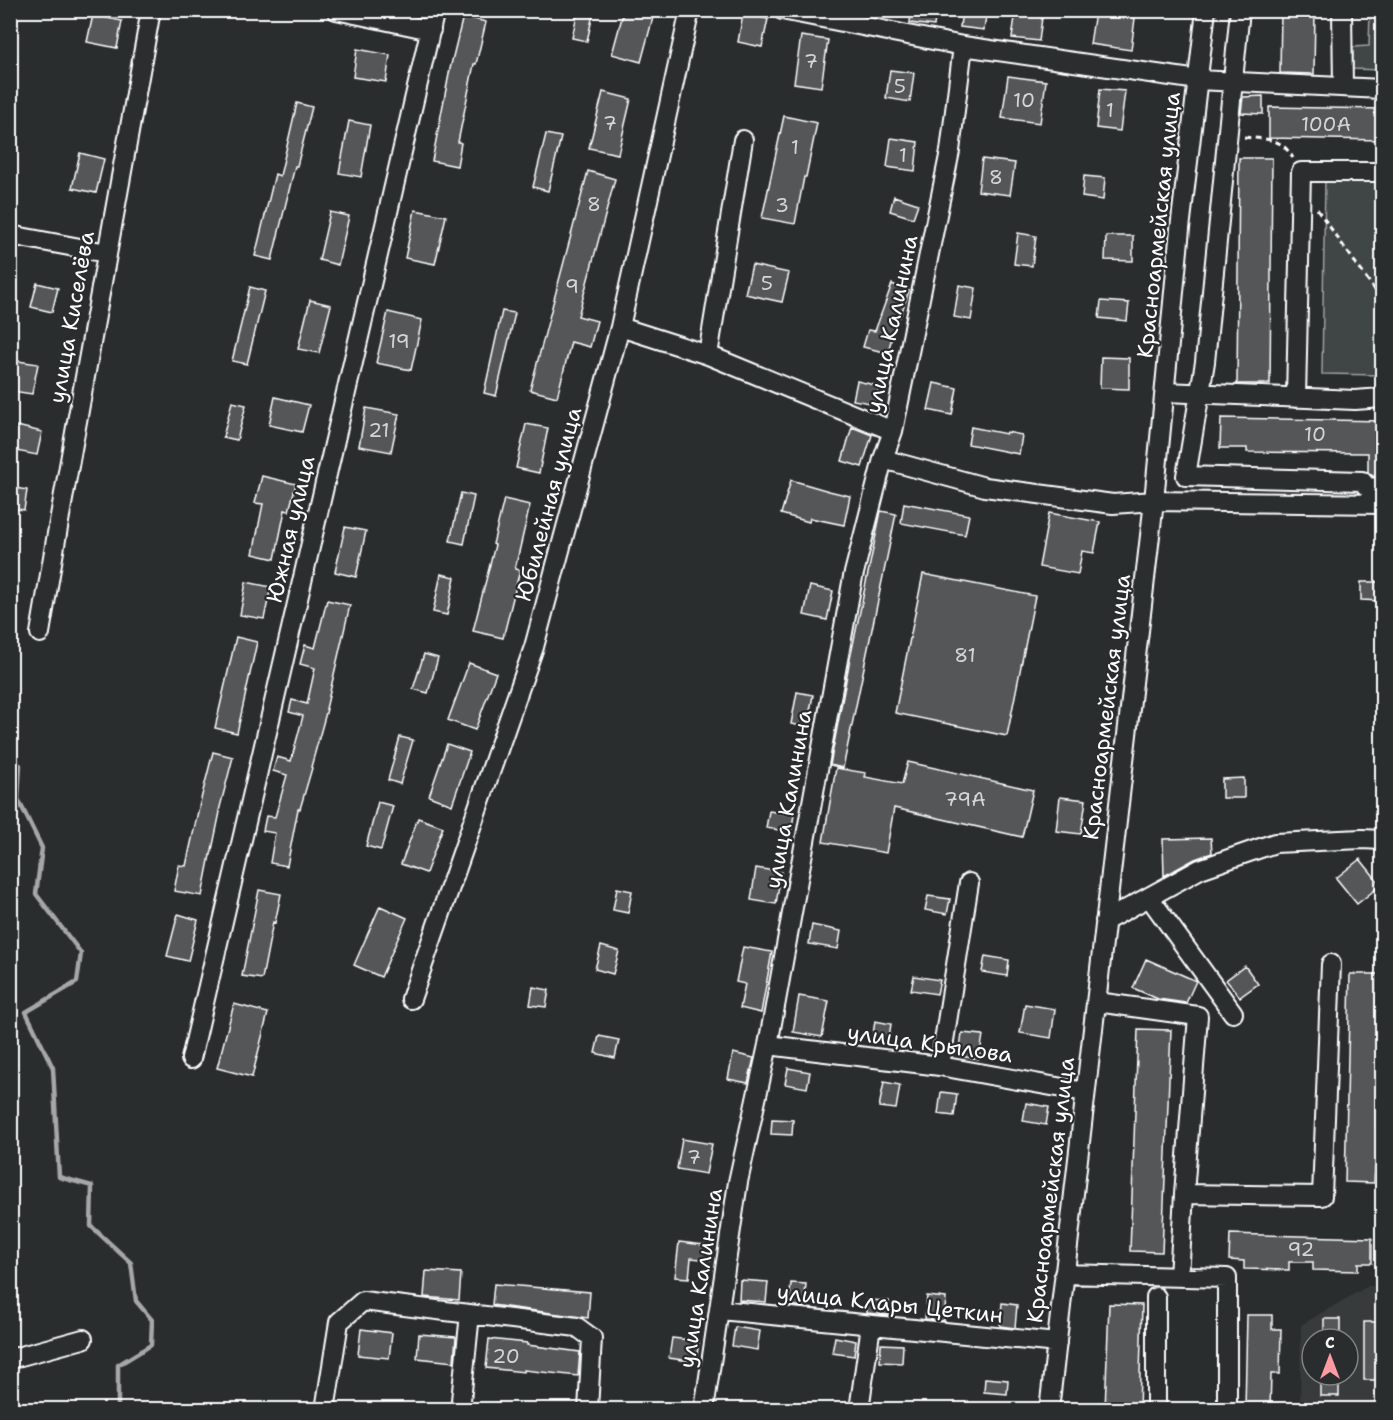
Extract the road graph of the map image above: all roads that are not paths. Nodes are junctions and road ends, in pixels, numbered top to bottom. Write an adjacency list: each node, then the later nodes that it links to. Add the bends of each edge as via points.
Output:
1 (151, 10): 18 (street, улица Киселёва)
2 (336, 10): 9 (street)
3 (435, 10): 9 (street, Южная улица)
4 (690, 10): 19 (street, Юбилейная улица)
5 (782, 10): 10 (street)
6 (1206, 10): 11 (street, Красноармейская улица)
7 (1240, 10): 12 (street)
8 (1342, 10): 13 (street)
9 (430, 30): 40 (street, Южная улица)
10 (963, 45): 11 (street); 25 (street, улица Калинина, via 950,151)
11 (1198, 80): 12 (street); 21 (street, Красноармейская улица)
12 (1232, 81): 13 (street); 22 (street)
13 (1343, 87): 14 (street)
14 (1383, 89)
15 (743, 140): 20 (street)
16 (1383, 172): 23 (street, via 1301,179)
17 (10, 235): 18 (street)
18 (107, 253): 30 (street, улица Киселёва)
19 (620, 327): 20 (street); 36 (street, Юбилейная улица, via 534,647)
20 (708, 355): 25 (street)
21 (1165, 392): 22 (street); 28 (street, Красноармейская улица)
22 (1200, 394): 23 (street); 27 (street, via 1186,476 1362,480 1367,488)
23 (1296, 398): 24 (street)
24 (1383, 398)
25 (893, 431): 26 (street, улица Калинина)
26 (883, 459): 28 (street, via 985,487 1113,504); 39 (street, улица Калинина, via 853,577)
27 (1383, 488)
28 (1154, 501): 29 (street); 34 (street, Красноармейская улица)
29 (1383, 504)
30 (40, 633)
31 (1383, 840): 33 (street, via 1275,843 1200,869)
32 (969, 883): 41 (street)
33 (1149, 897): 34 (street); 38 (street)
34 (1105, 921): 37 (street, Красноармейская улица)
35 (1331, 964): 43 (street, via 1322,1196)
36 (411, 999)
37 (1097, 1002): 42 (street, Красноармейская улица); 43 (street, via 1197,1016)
38 (1233, 1013)
39 (768, 1046): 41 (street, улица Крылова); 47 (street, улица Калинина, via 738,1182)
40 (191, 1059)
41 (940, 1066): 42 (street, улица Крылова)
42 (1085, 1092): 44 (street, Красноармейская улица)
43 (1184, 1194): 45 (street)
44 (1064, 1274): 45 (street); 51 (street, Красноармейская улица)
45 (1179, 1277): 60 (street, via 1227,1278)
46 (1156, 1297): 59 (street)
47 (720, 1310): 49 (street, улица Клары Цеткин); 56 (street, улица Калинина)
48 (470, 1314): 53 (street, via 363,1301 339,1322); 54 (street); 55 (street, via 577,1327 592,1338)
49 (871, 1325): 51 (street, улица Клары Цеткин); 57 (street)
50 (83, 1339): 52 (street)
51 (1057, 1343): 58 (street, Красноармейская улица)
52 (10, 1359)
53 (325, 1410)
54 (460, 1410)
55 (588, 1410)
56 (704, 1410)
57 (859, 1410)
58 (1049, 1410)
59 (1156, 1410)
60 (1227, 1410)

